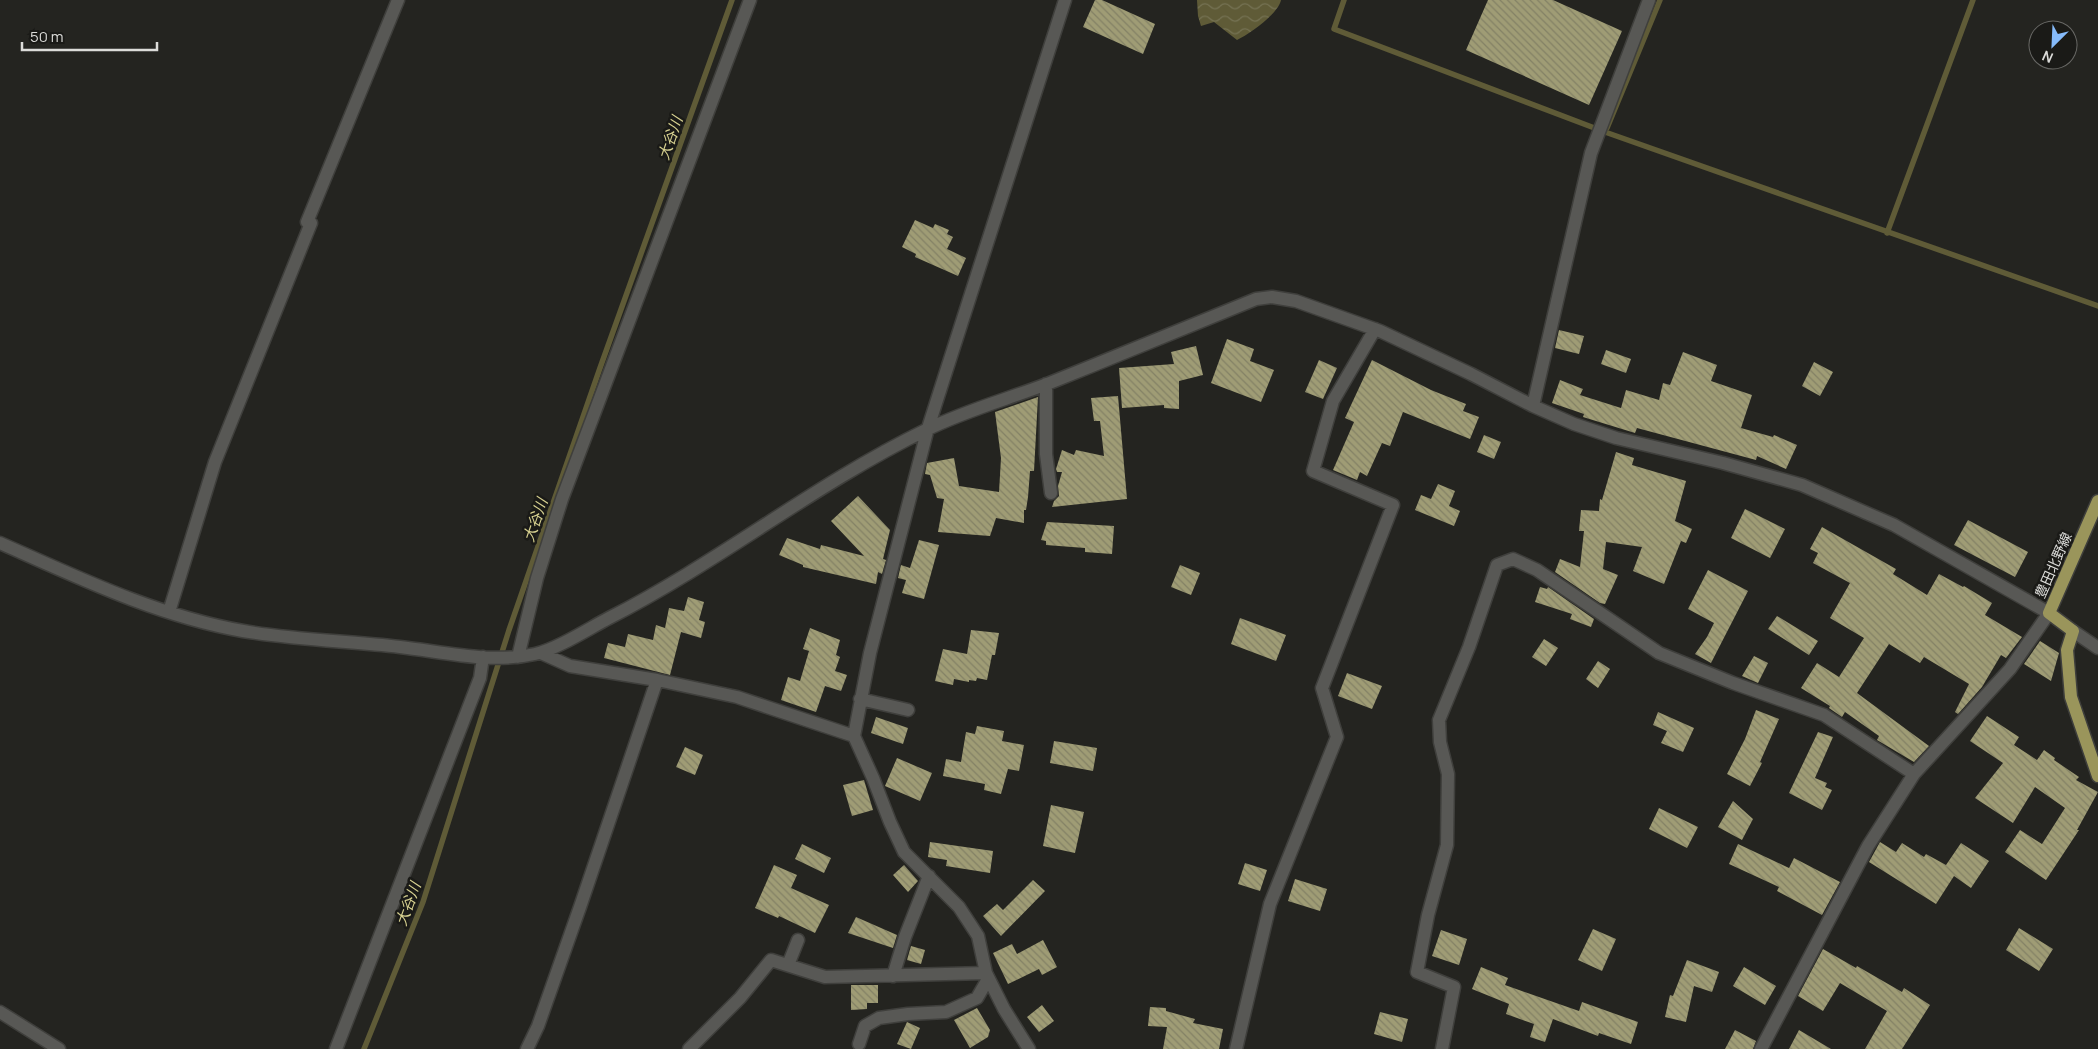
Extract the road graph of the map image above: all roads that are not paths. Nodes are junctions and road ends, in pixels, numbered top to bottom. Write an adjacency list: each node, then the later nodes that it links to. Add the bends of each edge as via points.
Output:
1 (398, 0): 12 (street, via 307,222 311,223 215,462)
2 (750, 0): 18 (street, via 562,498 537,578)
3 (1065, 0): 8 (street)
4 (1649, 0): 7 (street, via 1591,153)
5 (1375, 329): 6 (street, via 1296,301 1272,297 1256,299); 7 (street); 37 (street, via 1333,401 1313,471 1393,506 1322,688 1337,737 1270,904)
6 (1046, 384): 8 (street); 9 (street, via 1046,454)
7 (1533, 406): 13 (street, via 1616,438 1802,485 1894,525)
8 (928, 428): 16 (street, via 851,471 648,598); 20 (street)
9 (1051, 493)
10 (2098, 501): 13 (main road, 豊田北野線)
11 (0, 543): 12 (street, via 92,584)
12 (169, 612): 17 (street, via 246,632)
13 (2049, 613): 14 (main road, 豊田北野線); 23 (street, via 2010,669)
14 (2073, 631): 15 (street); 24 (main road, via 2067,650 2071,697)
15 (2098, 648)
16 (541, 653): 18 (street); 19 (street, via 570,666)
17 (483, 657): 18 (street); 33 (street, via 480,678)
18 (518, 657)
19 (657, 680): 22 (street, via 737,697); 34 (street, via 580,907)
20 (860, 699): 21 (street); 22 (street)
21 (908, 710)
22 (854, 736): 25 (street, via 904,852)
23 (1914, 774): 38 (street, via 1824,714 1659,653 1536,570 1513,559 1497,565 1439,720 1440,742 1448,774 1447,845 1417,972 1454,987); 39 (street, via 1868,846)
24 (2098, 776)
25 (929, 876): 28 (street, via 905,937); 29 (street, via 959,907 978,936)
26 (798, 940): 27 (street)
27 (788, 965): 28 (street, via 825,977); 35 (street, via 771,960 740,998)
28 (894, 976): 29 (street)
29 (987, 976): 31 (street, via 977,998 946,1012 879,1018 865,1026); 36 (street)
30 (0, 1012): 32 (street)
31 (859, 1044)
32 (60, 1049)
33 (336, 1049)
34 (527, 1049)
35 (690, 1049)
36 (1029, 1049)
37 (1236, 1049)
38 (1442, 1049)
39 (1761, 1049)

